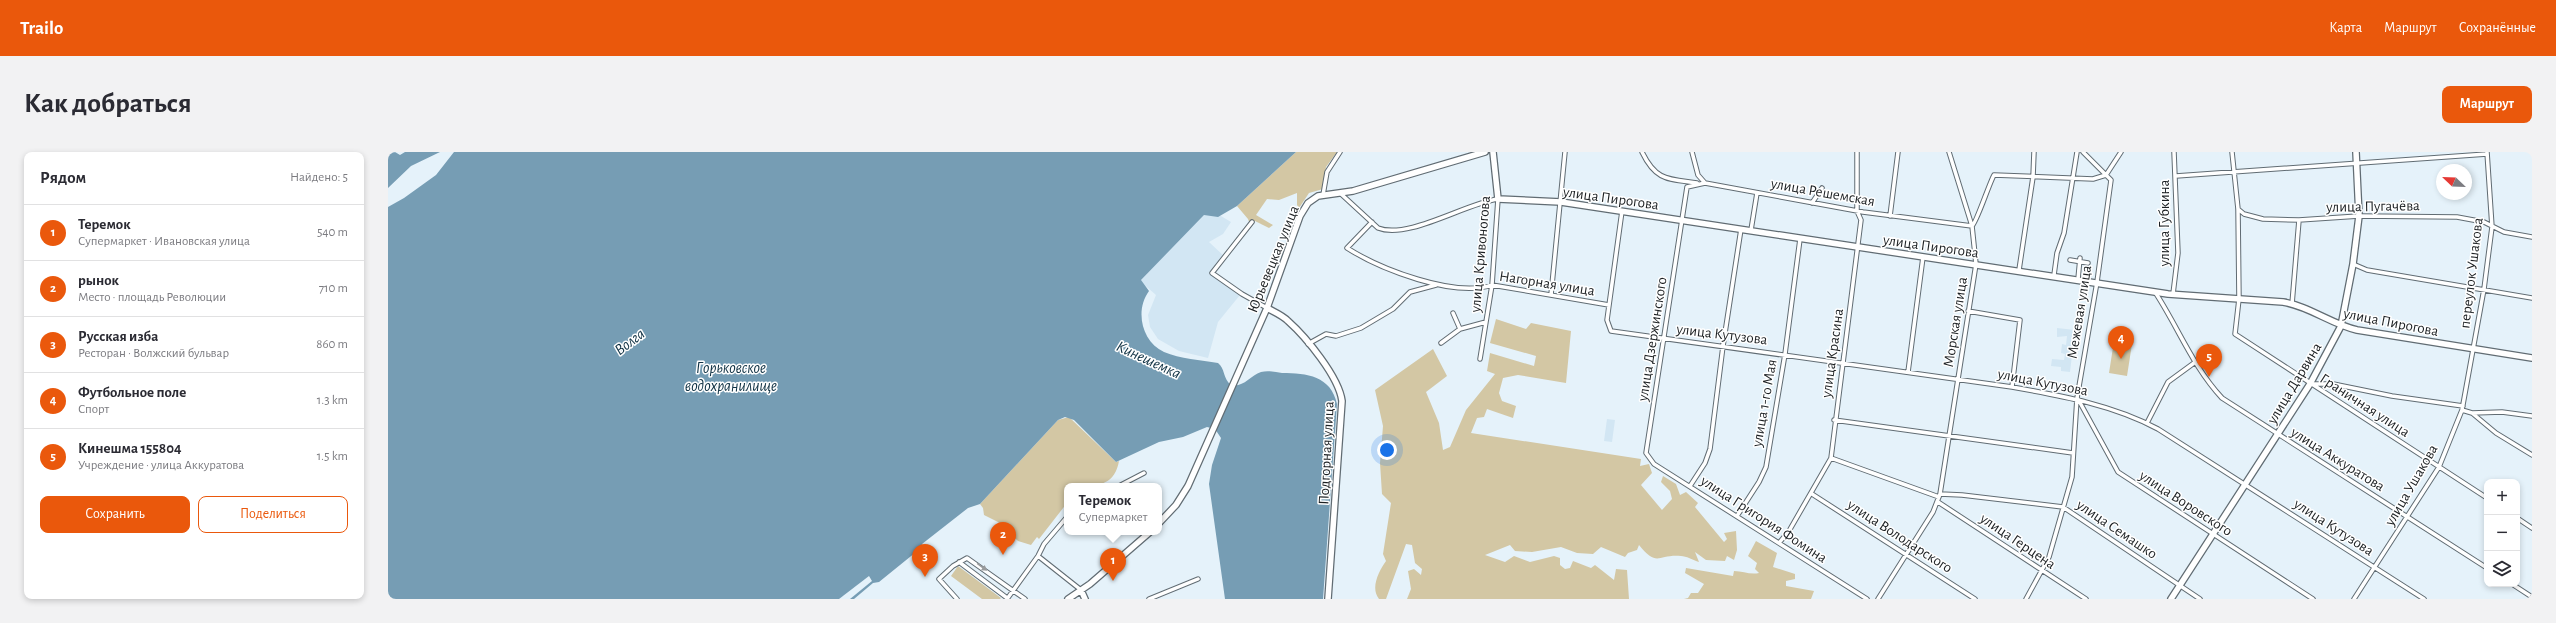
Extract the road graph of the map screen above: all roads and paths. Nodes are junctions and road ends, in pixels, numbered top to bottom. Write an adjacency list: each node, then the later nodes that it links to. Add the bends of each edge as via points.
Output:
1 (1340, 152): 29 (street, via 1327,172)
2 (1484, 152): 27 (street, Юрьевецкая улица)
3 (1493, 152): 30 (street, улица Кривоногова)
4 (1565, 152): 31 (street)
5 (1642, 152): 24 (street, улица Решемская, via 1655,174 1668,179)
6 (1692, 152): 25 (street, via 1698,175)
7 (1857, 152): 35 (street, улица Красина)
8 (1898, 152): 36 (street)
9 (1949, 152): 42 (street)
10 (2034, 152): 22 (street)
11 (2077, 152): 23 (street)
12 (2083, 152): 20 (street)
13 (2121, 152): 20 (street)
14 (2174, 152): 21 (street, улица Губкина)
15 (2232, 152): 19 (street, Граничная улица)
16 (2356, 152): 18 (street, улица Дарвина)
17 (2487, 153): 18 (street); 43 (street, переулок Ушакова)
18 (2357, 163): 19 (street); 37 (street, улица Дарвина)
19 (2234, 171): 21 (street); 33 (street, Граничная улица)
20 (2106, 175): 23 (street, Морская улица, via 2093,179); 58 (street, Межевая улица, via 2111,180)
21 (2176, 176): 63 (street, улица Губкина, via 2178,258)
22 (2033, 177): 23 (street, Морская улица); 42 (street, Морская улица, via 1994,175 1981,203 1976,223); 55 (street)
23 (2071, 179): 56 (street, via 2066,225 2057,253)
24 (1698, 183): 25 (street, улица Решемская); 39 (street, улица Дзержинского, via 1687,187)
25 (1705, 183): 28 (street, улица Решемская)
26 (1822, 188): 32 (street)
27 (1340, 193): 29 (street, Юрьевецкая улица); 41 (street, улица Пирогова)
28 (1757, 193): 32 (street, улица Решемская); 45 (street)
29 (1323, 195): 69 (street, Юрьевецкая улица, via 1308,203 1300,216)
30 (1498, 199): 31 (street, улица Пирогова); 41 (street, улица Пирогова, via 1482,202 1416,227 1385,231); 60 (street, улица Кривоногова)
31 (1561, 202): 34 (street, улица Пирогова); 64 (street)
32 (1812, 203): 35 (street, улица Решемская)
33 (2238, 209): 38 (street, улица Пугачёва, via 2244,214 2263,219); 66 (street, Граничная улица)
34 (1622, 211): 39 (street, улица Пирогова); 68 (street)
35 (1858, 211): 36 (street, улица Решемская); 48 (street, улица Красина, via 1861,220)
36 (1890, 216): 42 (street, улица Решемская)
37 (2359, 216): 38 (street, улица Пугачёва); 43 (street, улица Пугачёва, via 2457,217 2484,222); 54 (street, улица Дарвина)
38 (2299, 220): 67 (street)
39 (1682, 221): 44 (street, улица Пирогова); 75 (street, улица Дзержинского)
40 (1252, 222): 69 (street, Подгорная улица, via 1212,272)
41 (1372, 222): 59 (street, Нагорная улица, via 1347,248 1368,261)
42 (1972, 226): 53 (street, Морская улица)
43 (2492, 227): 46 (street, улица Пугачёва); 61 (street, переулок Ушакова)
44 (1742, 229): 45 (street, улица Пирогова); 78 (street)
45 (1751, 230): 47 (street, улица Пирогова)
46 (2532, 237)
47 (1800, 239): 48 (street, улица Пирогова); 80 (street, улица 1-го Мая)
48 (1859, 248): 49 (street, улица Пирогова); 84 (street, улица Красина)
49 (1922, 257): 53 (street, улица Пирогова); 85 (street)
50 (2070, 260): 51 (street)
51 (2080, 260): 52 (street); 57 (street)
52 (2088, 263)
53 (1976, 264): 55 (street, улица Пирогова); 70 (street, Морская улица)
54 (2353, 264): 61 (street, via 2367,270); 73 (street, улица Дарвина)
55 (2019, 270): 56 (street, улица Пирогова)
56 (2054, 275): 57 (street, улица Пирогова)
57 (2078, 279): 58 (street, улица Пирогова)
58 (2097, 282): 62 (street, улица Пирогова); 89 (street, Межевая улица)
59 (1437, 285): 60 (street, Нагорная улица, via 1457,290); 77 (street, via 1410,292 1393,309 1361,328 1336,336 1326,334)
60 (1492, 286): 64 (street, Нагорная улица); 72 (street, улица Кривоногова)
61 (2484, 289): 65 (street); 79 (street, переулок Ушакова)
62 (2154, 292): 63 (street, улица Пирогова); 83 (street, улица Аккуратова, via 2172,318)
63 (2173, 294): 66 (street, улица Пирогова)
64 (1551, 295): 68 (street, Нагорная улица)
65 (2532, 298)
66 (2239, 299): 67 (street, улица Пирогова); 87 (street, Граничная улица, via 2235,334)
67 (2292, 304): 73 (street, улица Пирогова)
68 (1608, 305): 75 (street, улица Кутузова, via 1608,328 1615,332)
69 (1267, 308): 77 (street, Подгорная улица, via 1288,321); 113 (street, Юрьевецкая улица, via 1183,495)
70 (1968, 311): 86 (street, Морская улица); 88 (street, via 2020,320)
71 (1453, 313): 74 (street)
72 (1486, 322): 74 (street); 82 (street, улица Кривоногова)
73 (2341, 326): 79 (street, улица Пирогова); 87 (street, улица Дарвина)
74 (1460, 329): 76 (street)
75 (1665, 339): 78 (street, улица Кутузова); 100 (street, улица Дзержинского, via 1646,453)
76 (1441, 343)
77 (1308, 344): 138 (street, Подгорная улица, via 1337,382 1342,401)
78 (1723, 346): 80 (street, улица Кутузова); 105 (street, via 1710,449)
79 (2473, 350): 81 (street, улица Пирогова); 90 (street, улица Ушакова)
80 (1785, 354): 84 (street, улица Кутузова); 111 (street, улица 1-го Мая, via 1766,466)
81 (2532, 358)
82 (1480, 359)
83 (2194, 363): 94 (street, via 2168,382); 95 (street, улица Аккуратова, via 2222,398)
84 (1842, 364): 85 (street, улица Кутузова); 93 (street, улица Красина)
85 (1908, 372): 86 (street, улица Кутузова)
86 (1958, 379): 88 (street, улица Кутузова); 96 (street, Морская улица)
87 (2310, 384): 90 (street, via 2333,384); 95 (street, улица Дарвина); 101 (street, Граничная улица)
88 (2012, 387): 89 (street, улица Кутузова)
89 (2077, 398): 94 (street, улица Кутузова); 97 (street, Межевая улица); 118 (street, улица Воровского, via 2118,472)
90 (2462, 408): 91 (street); 101 (street, улица Ушакова)
91 (2472, 413): 92 (street, via 2502,412); 98 (street, via 2496,433)
92 (2532, 416)
93 (1834, 420): 96 (street); 99 (street, улица Красина)
94 (2147, 423): 104 (street, улица Кутузова)
95 (2277, 435): 104 (street, улица Дарвина); 112 (street, улица Аккуратова)
96 (1948, 436): 97 (street); 107 (street, Морская улица)
97 (2072, 453): 110 (street, Межевая улица, via 2072,471)
98 (2532, 455)
99 (1831, 458): 106 (street, улица Красина); 107 (street)
100 (1650, 460): 105 (street, улица Григория Фомина)
101 (2439, 467): 108 (street, Граничная улица); 112 (street, улица Ушакова)
102 (1144, 473): 103 (street)
103 (1125, 483)
104 (2244, 484): 118 (street, улица Дарвина); 124 (street, улица Кутузова)
105 (1690, 486): 111 (street, улица Григория Фомина)
106 (1812, 494): 119 (street, улица Красина, via 1790,531); 120 (street, улица Володарского)
107 (1940, 496): 109 (street, Морская улица); 110 (street, улица Семашко, via 1962,495)
108 (2484, 496)
109 (1938, 502): 120 (street, Морская улица); 125 (street, улица Герцена)
110 (2063, 507): 125 (street, Межевая улица, via 2049,557); 127 (street, улица Семашко)
111 (1737, 516): 119 (street, улица Григория Фомина)
112 (2407, 517): 123 (street, улица Аккуратова); 124 (street, улица Ушакова)
113 (1162, 520)
114 (2520, 520): 116 (street)
115 (1064, 521): 121 (street, via 1044,544)
116 (2532, 528)
117 (1147, 535): 130 (street)
118 (2212, 535): 127 (street, улица Дарвина); 146 (street, улица Воровского)
119 (1778, 543): 139 (street, улица Григория Фомина)
120 (1906, 554): 140 (street, Морская улица); 141 (street, улица Володарского)
121 (1038, 556): 129 (street); 130 (street)
122 (959, 562): 129 (street, one-way to 129, via 967,558); 132 (street, via 939,579); 133 (street)
123 (2484, 566)
124 (2375, 568): 147 (street, улица Ушакова); 148 (street, улица Кутузова)
125 (2042, 572): 142 (street, Межевая улица); 143 (street, улица Герцена)
126 (1198, 579): 137 (street)
127 (2179, 586): 144 (street, улица Дарвина); 145 (street, улица Семашко)
128 (2517, 587): 131 (street)
129 (1012, 590): 133 (street); 134 (street)
130 (1081, 590): 135 (street); 136 (street)
131 (2532, 597)
132 (957, 599)
133 (1007, 599)
134 (1025, 599)
135 (1068, 599)
136 (1085, 599)
137 (1149, 599)
138 (1328, 599)
139 (1867, 599)
140 (1878, 599)
141 (1975, 599)
142 (2026, 599)
143 (2086, 599)
144 (2171, 599)
145 (2200, 599)
146 (2313, 599)
147 (2354, 599)
148 (2424, 599)

